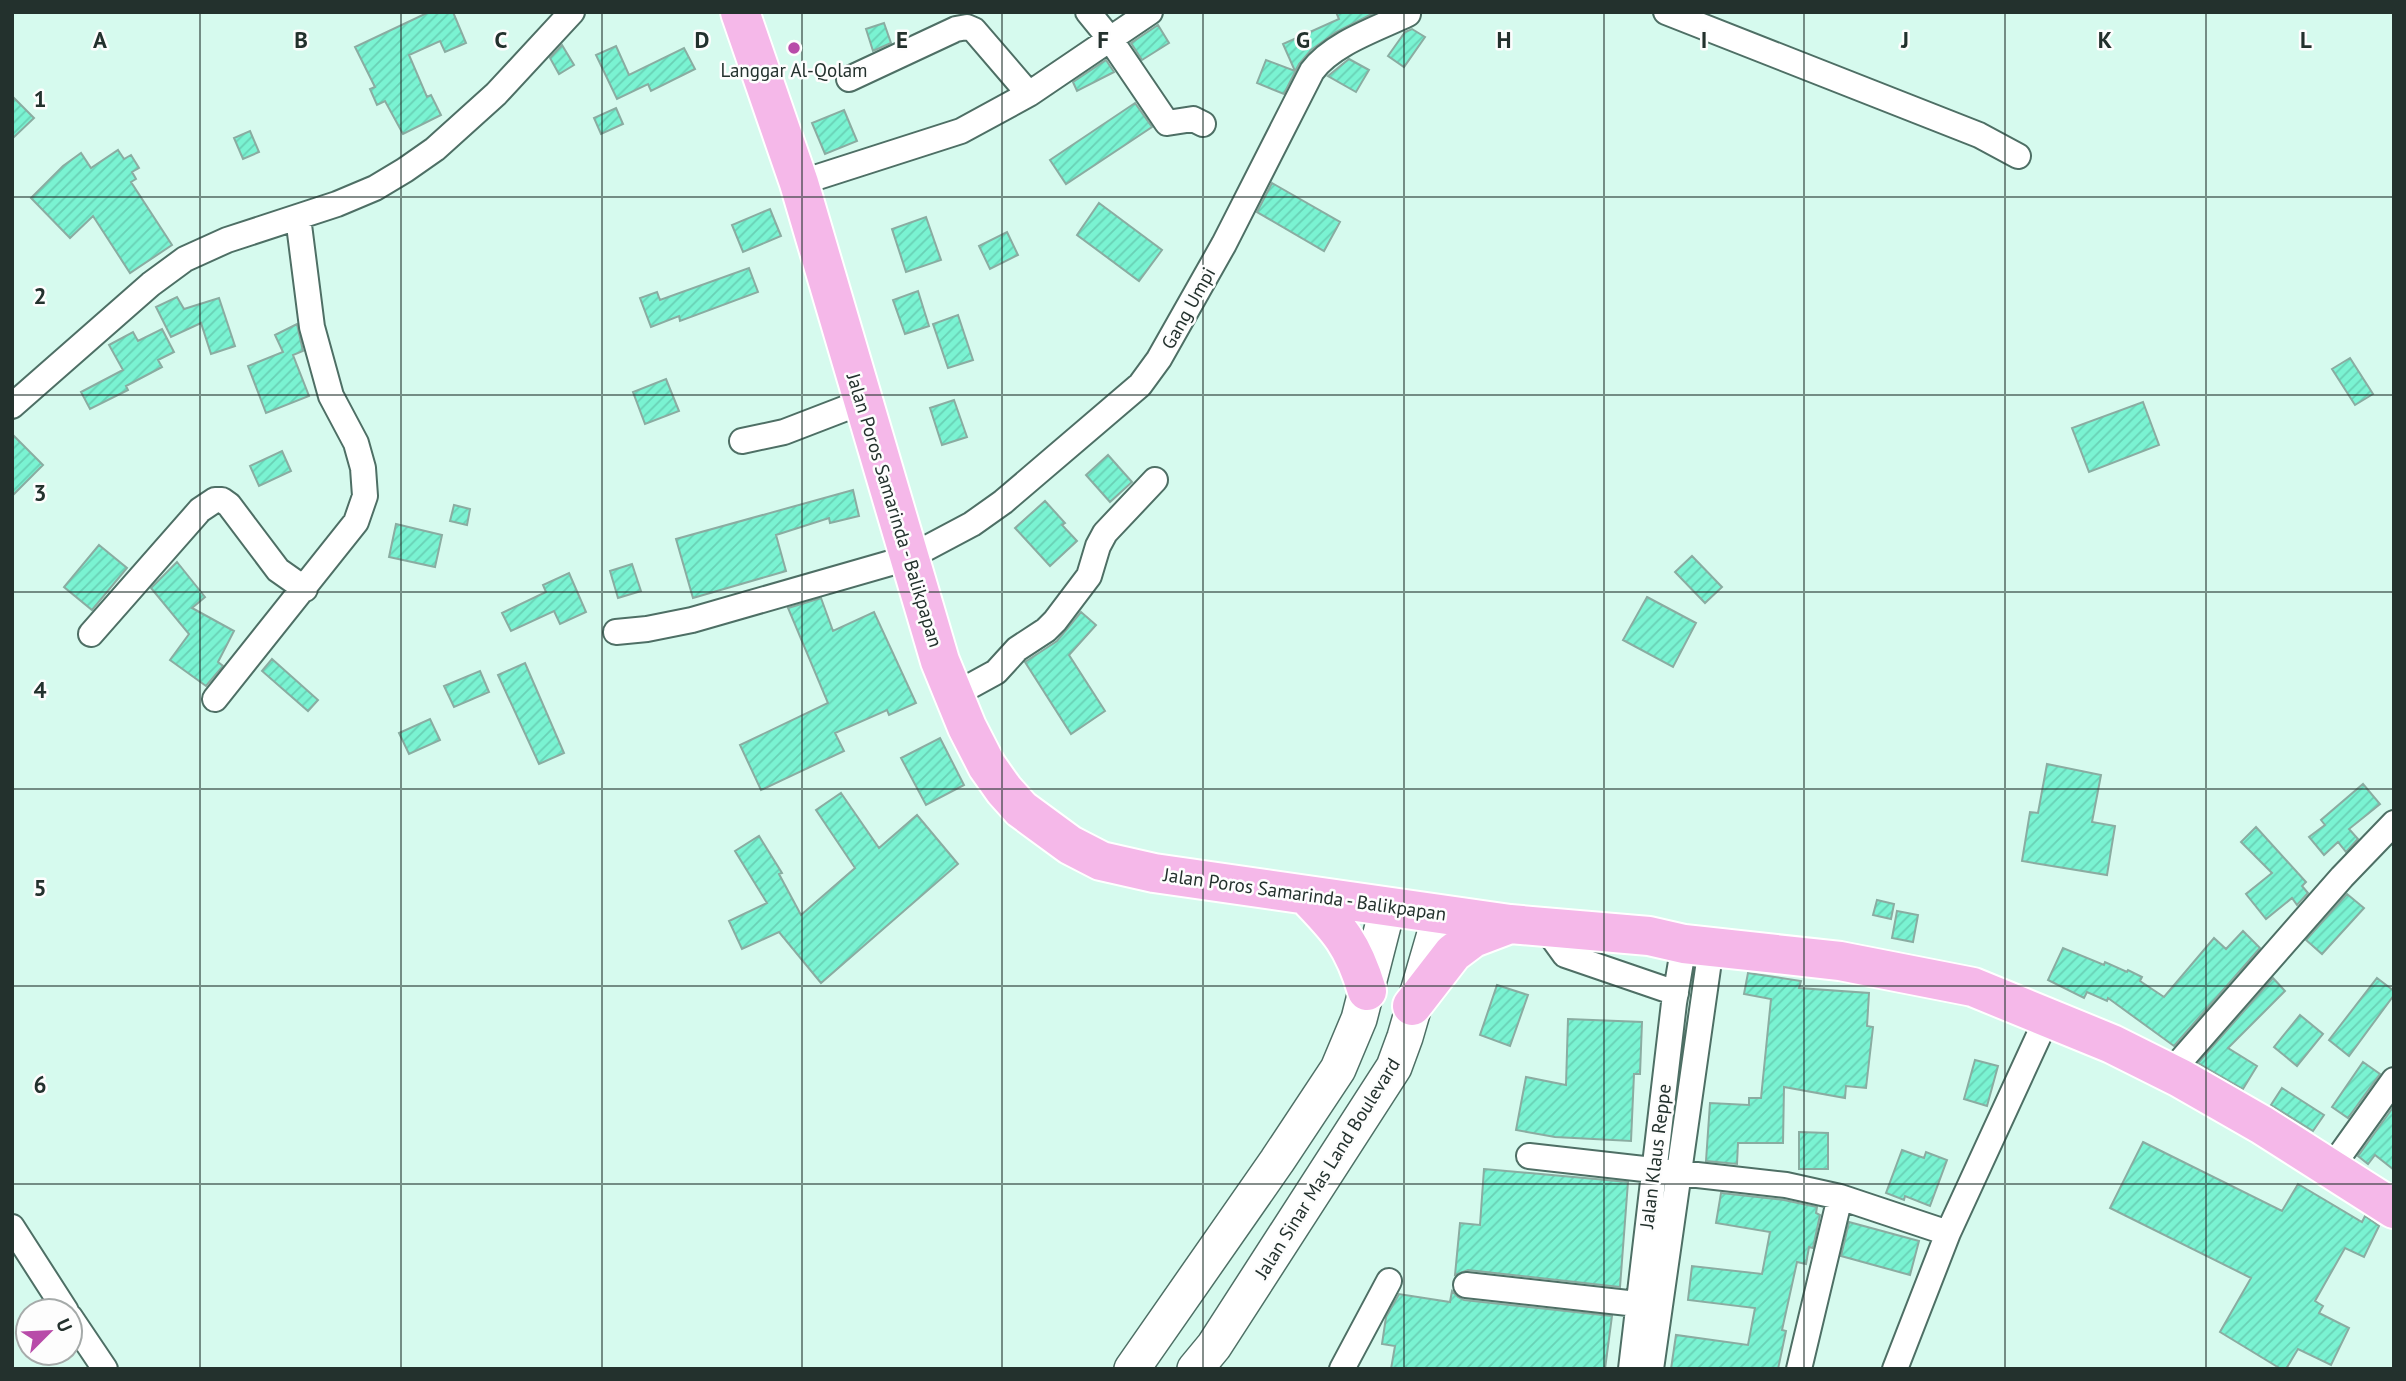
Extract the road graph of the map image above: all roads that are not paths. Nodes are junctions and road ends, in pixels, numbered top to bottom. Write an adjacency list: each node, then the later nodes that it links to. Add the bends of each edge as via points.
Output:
1 (572, 12): 13 (street, via 496,94 435,149 376,188)
2 (740, 12): 12 (highway, Jalan Poros Samarinda - Balikpapan)
3 (1088, 12): 7 (street)
4 (1150, 12): 7 (street)
5 (1666, 12): 11 (street, via 1979,135)
6 (1408, 14): 18 (street, Gang Umpi, via 1334,50 1312,71 1224,244 1140,385 1003,502)
7 (1110, 39): 9 (street); 10 (street, via 1167,123 1192,119)
8 (849, 79): 9 (street, via 967,27)
9 (1029, 94): 12 (street, via 961,131)
10 (1203, 124)
11 (2018, 156)
12 (799, 183): 15 (highway, Jalan Poros Samarinda - Balikpapan)
13 (298, 217): 14 (street, via 185,259); 19 (street, via 312,327 331,396 356,443 365,496 356,522)
14 (14, 398)
15 (862, 402): 16 (street, via 775,435); 18 (highway, Jalan Poros Samarinda - Balikpapan)
16 (741, 441)
17 (1155, 480): 22 (street, via 1105,533 1089,576 1046,631 1017,649 996,672)
18 (908, 558): 20 (street, Gang Umpi, via 692,620); 22 (highway, Jalan Poros Samarinda - Balikpapan)
19 (304, 589): 21 (street, via 278,570 229,505 215,499 200,510); 23 (street)
20 (616, 632)
21 (91, 634)
22 (954, 695): 25 (highway, Jalan Poros Samarinda - Balikpapan, via 976,745 1004,790 1021,809 1070,845 1101,861 1154,873)
23 (215, 699)
24 (2394, 823): 37 (street)
25 (1306, 895): 26 (highway, Jalan Poros Samarinda - Balikpapan); 30 (highway, via 1342,933)
26 (1388, 906): 27 (highway, Jalan Poros Samarinda - Balikpapan); 30 (street)
27 (1441, 913): 28 (highway, Jalan Poros Samarinda - Balikpapan); 32 (street, Jalan Sinar Mas Land Boulevard)
28 (1527, 925): 29 (highway, Jalan Poros Samarinda - Balikpapan); 31 (street, via 1565,955); 32 (highway, via 1473,938 1452,953)
29 (1697, 945): 31 (street, Jalan Klaus Reppe); 33 (street, Jalan Klaus Reppe); 34 (highway, Jalan Poros Samarinda - Balikpapan, via 1840,961 1973,987)
30 (1367, 991): 35 (street)
31 (1675, 998): 33 (street); 40 (street, Jalan Klaus Reppe)
32 (1412, 1006): 36 (street, Jalan Sinar Mas Land Boulevard)
33 (1702, 1007): 42 (street, Jalan Klaus Reppe)
34 (2047, 1017): 37 (highway, Jalan Poros Samarinda - Balikpapan); 46 (street)
35 (1347, 1050): 36 (street); 53 (street, via 1277,1161)
36 (1394, 1067): 54 (street, Jalan Sinar Mas Land Boulevard)
37 (2171, 1073): 41 (highway, Jalan Poros Samarinda - Balikpapan)
38 (2394, 1080): 41 (street)
39 (1529, 1156): 40 (street)
40 (1654, 1168): 42 (street); 50 (street, Jalan Klaus Reppe)
41 (2331, 1168): 44 (highway, Jalan Poros Samarinda - Balikpapan)
42 (1678, 1171): 43 (street); 50 (street, Jalan Klaus Reppe)
43 (1840, 1197): 46 (street); 58 (street)
44 (2394, 1209)
45 (12, 1227): 49 (street)
46 (1948, 1233): 59 (street)
47 (1389, 1281): 55 (street)
48 (1466, 1285): 50 (street)
49 (57, 1297)
50 (1648, 1304): 56 (street, Jalan Klaus Reppe); 57 (street, Jalan Klaus Reppe)
51 (84, 1338): 52 (street)
52 (105, 1369)
53 (1132, 1369)
54 (1195, 1369)
55 (1342, 1369)
56 (1631, 1369)
57 (1651, 1369)
58 (1800, 1369)
59 (1895, 1369)

